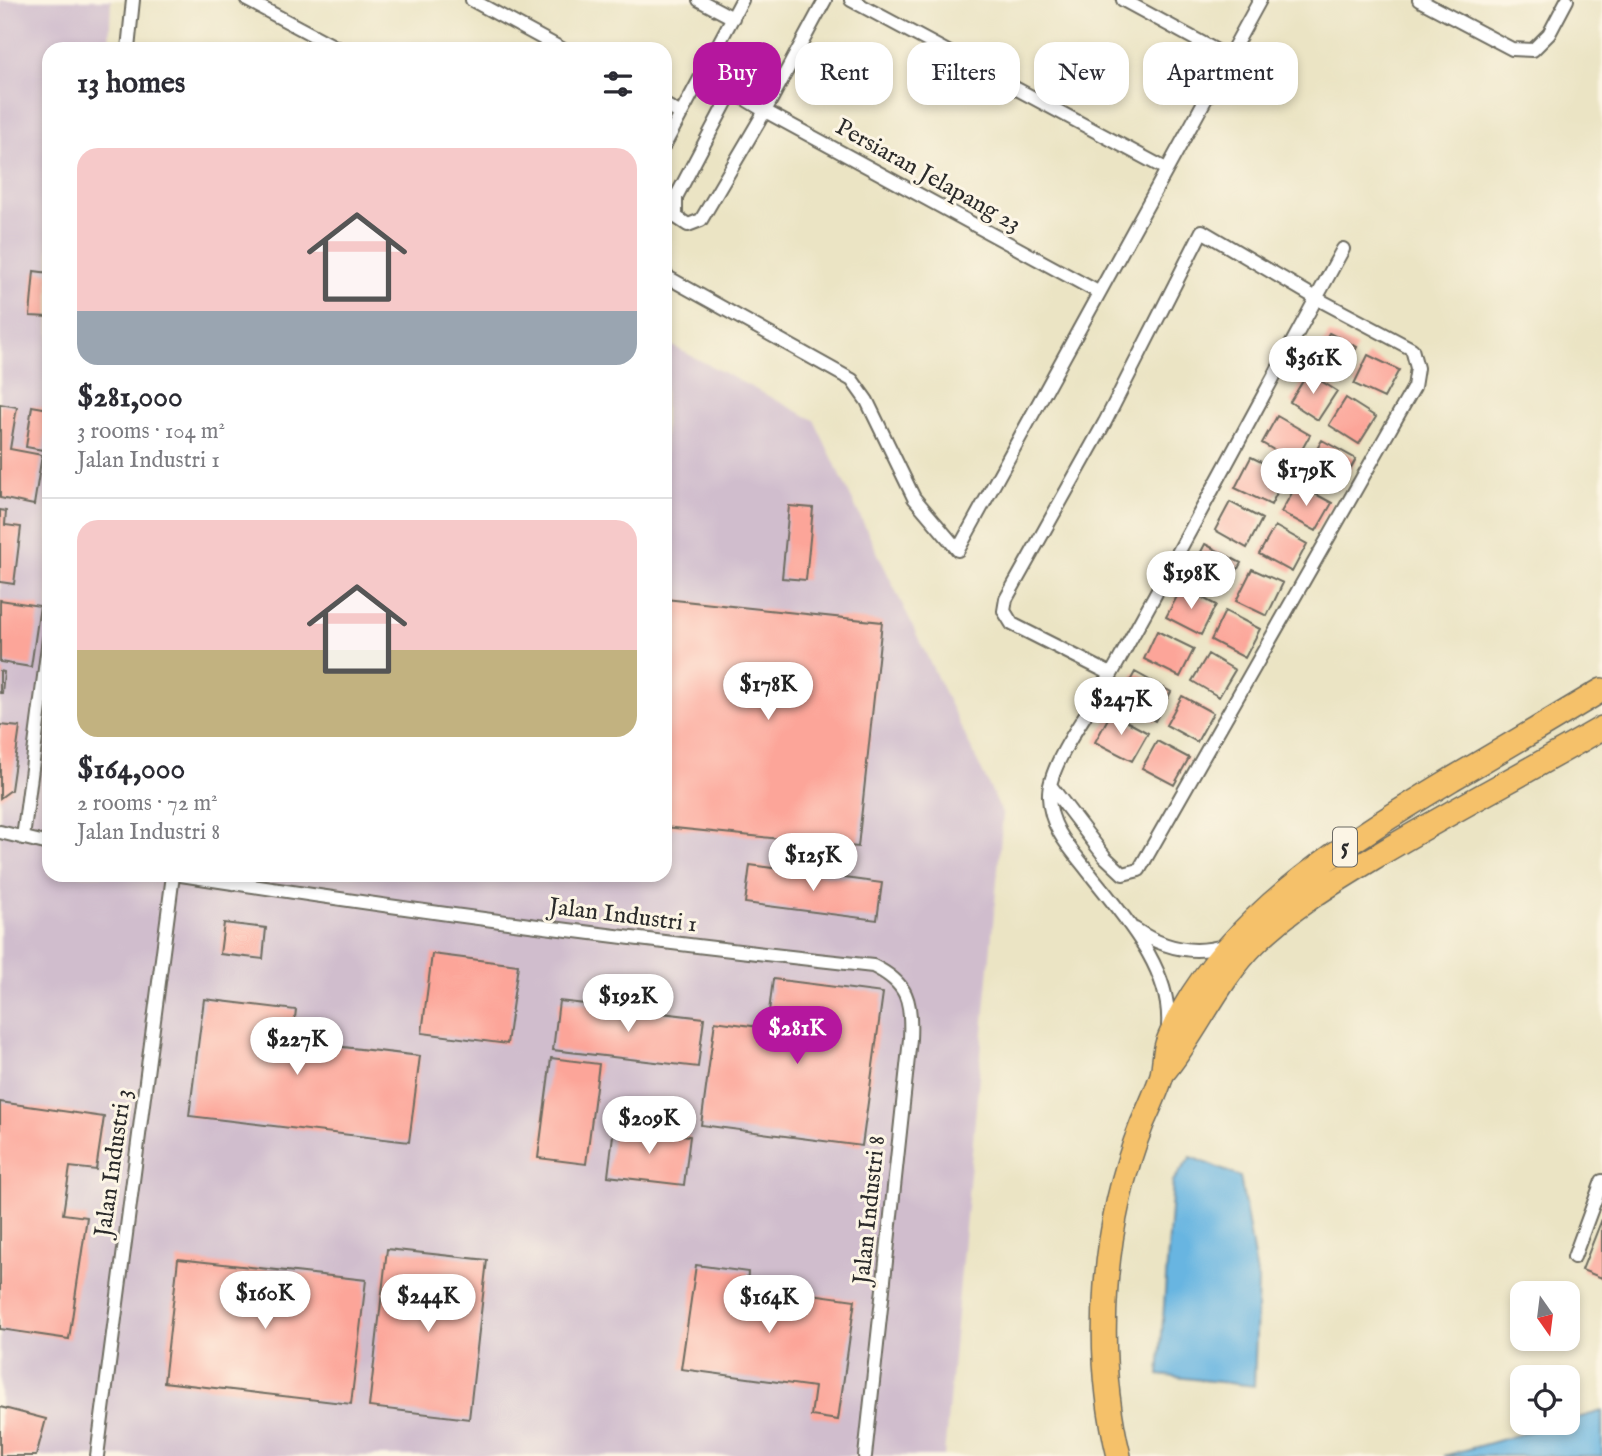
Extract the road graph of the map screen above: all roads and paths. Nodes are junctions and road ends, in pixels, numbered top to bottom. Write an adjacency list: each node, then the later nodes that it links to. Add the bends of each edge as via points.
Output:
1 (133, 0): 13 (street)
2 (247, 0): 14 (street)
3 (472, 0): 15 (street)
4 (699, 0): 12 (street)
5 (742, 0): 12 (street)
6 (825, 0): 24 (street)
7 (851, 0): 27 (street)
8 (1124, 0): 17 (street)
9 (1260, 0): 18 (street)
10 (1419, 0): 11 (street, via 1512,50 1533,50 1549,34)
11 (1567, 0)
12 (733, 18): 16 (street)
13 (129, 42)
14 (326, 42)
15 (549, 42)
16 (721, 42)
17 (1201, 42)
18 (1236, 42)
19 (693, 93): 25 (street)
20 (724, 105): 28 (street)
21 (755, 105): 24 (street, Persiaran Jelapang 23)
22 (1201, 105): 27 (street)
23 (672, 109): 25 (street)
24 (765, 111): 28 (street, via 701,220 688,225 676,217); 32 (street, Persiaran Jelapang 23)
25 (681, 114): 26 (street)
26 (672, 131)
27 (1166, 169): 32 (street)
28 (676, 195): 29 (street)
29 (672, 203)
30 (1343, 249): 33 (street)
31 (672, 280): 32 (street, via 852,380 867,401 914,498 958,550)
32 (1098, 292)
33 (1316, 298): 34 (street); 34 (street, via 1202,231 1105,422 1006,599 1004,611 1012,624); 38 (street, via 1412,349 1417,368 1408,401 1139,870 1123,874 1114,866)
34 (1111, 674): 38 (street)
35 (1602, 690): 45 (highway, 5, via 1314,867)
36 (42, 692): 40 (street)
37 (1602, 728): 48 (highway, 5, via 1412,835 1294,910 1256,942 1225,977 1181,1052)
38 (1050, 785): 44 (street, via 1052,822)
39 (0, 832): 40 (street)
40 (23, 838): 41 (street)
41 (42, 842)
42 (172, 882): 51 (street, Jalan Industri 3)
43 (226, 882): 46 (street, Jalan Industri 1, via 645,941 873,966)
44 (1129, 925): 45 (street, via 1175,949 1213,950); 47 (street, via 1162,986 1169,1010)
45 (1230, 943): 47 (highway, 5, via 1188,1002)
46 (891, 975): 52 (street, Jalan Industri 8, via 910,1003 911,1020)
47 (1167, 1045): 48 (highway, 5)
48 (1161, 1075): 53 (highway, 5, via 1116,1209 1108,1275 1104,1369)
49 (1602, 1181): 50 (street)
50 (1574, 1257)
51 (97, 1456)
52 (865, 1456)
53 (1119, 1456)

